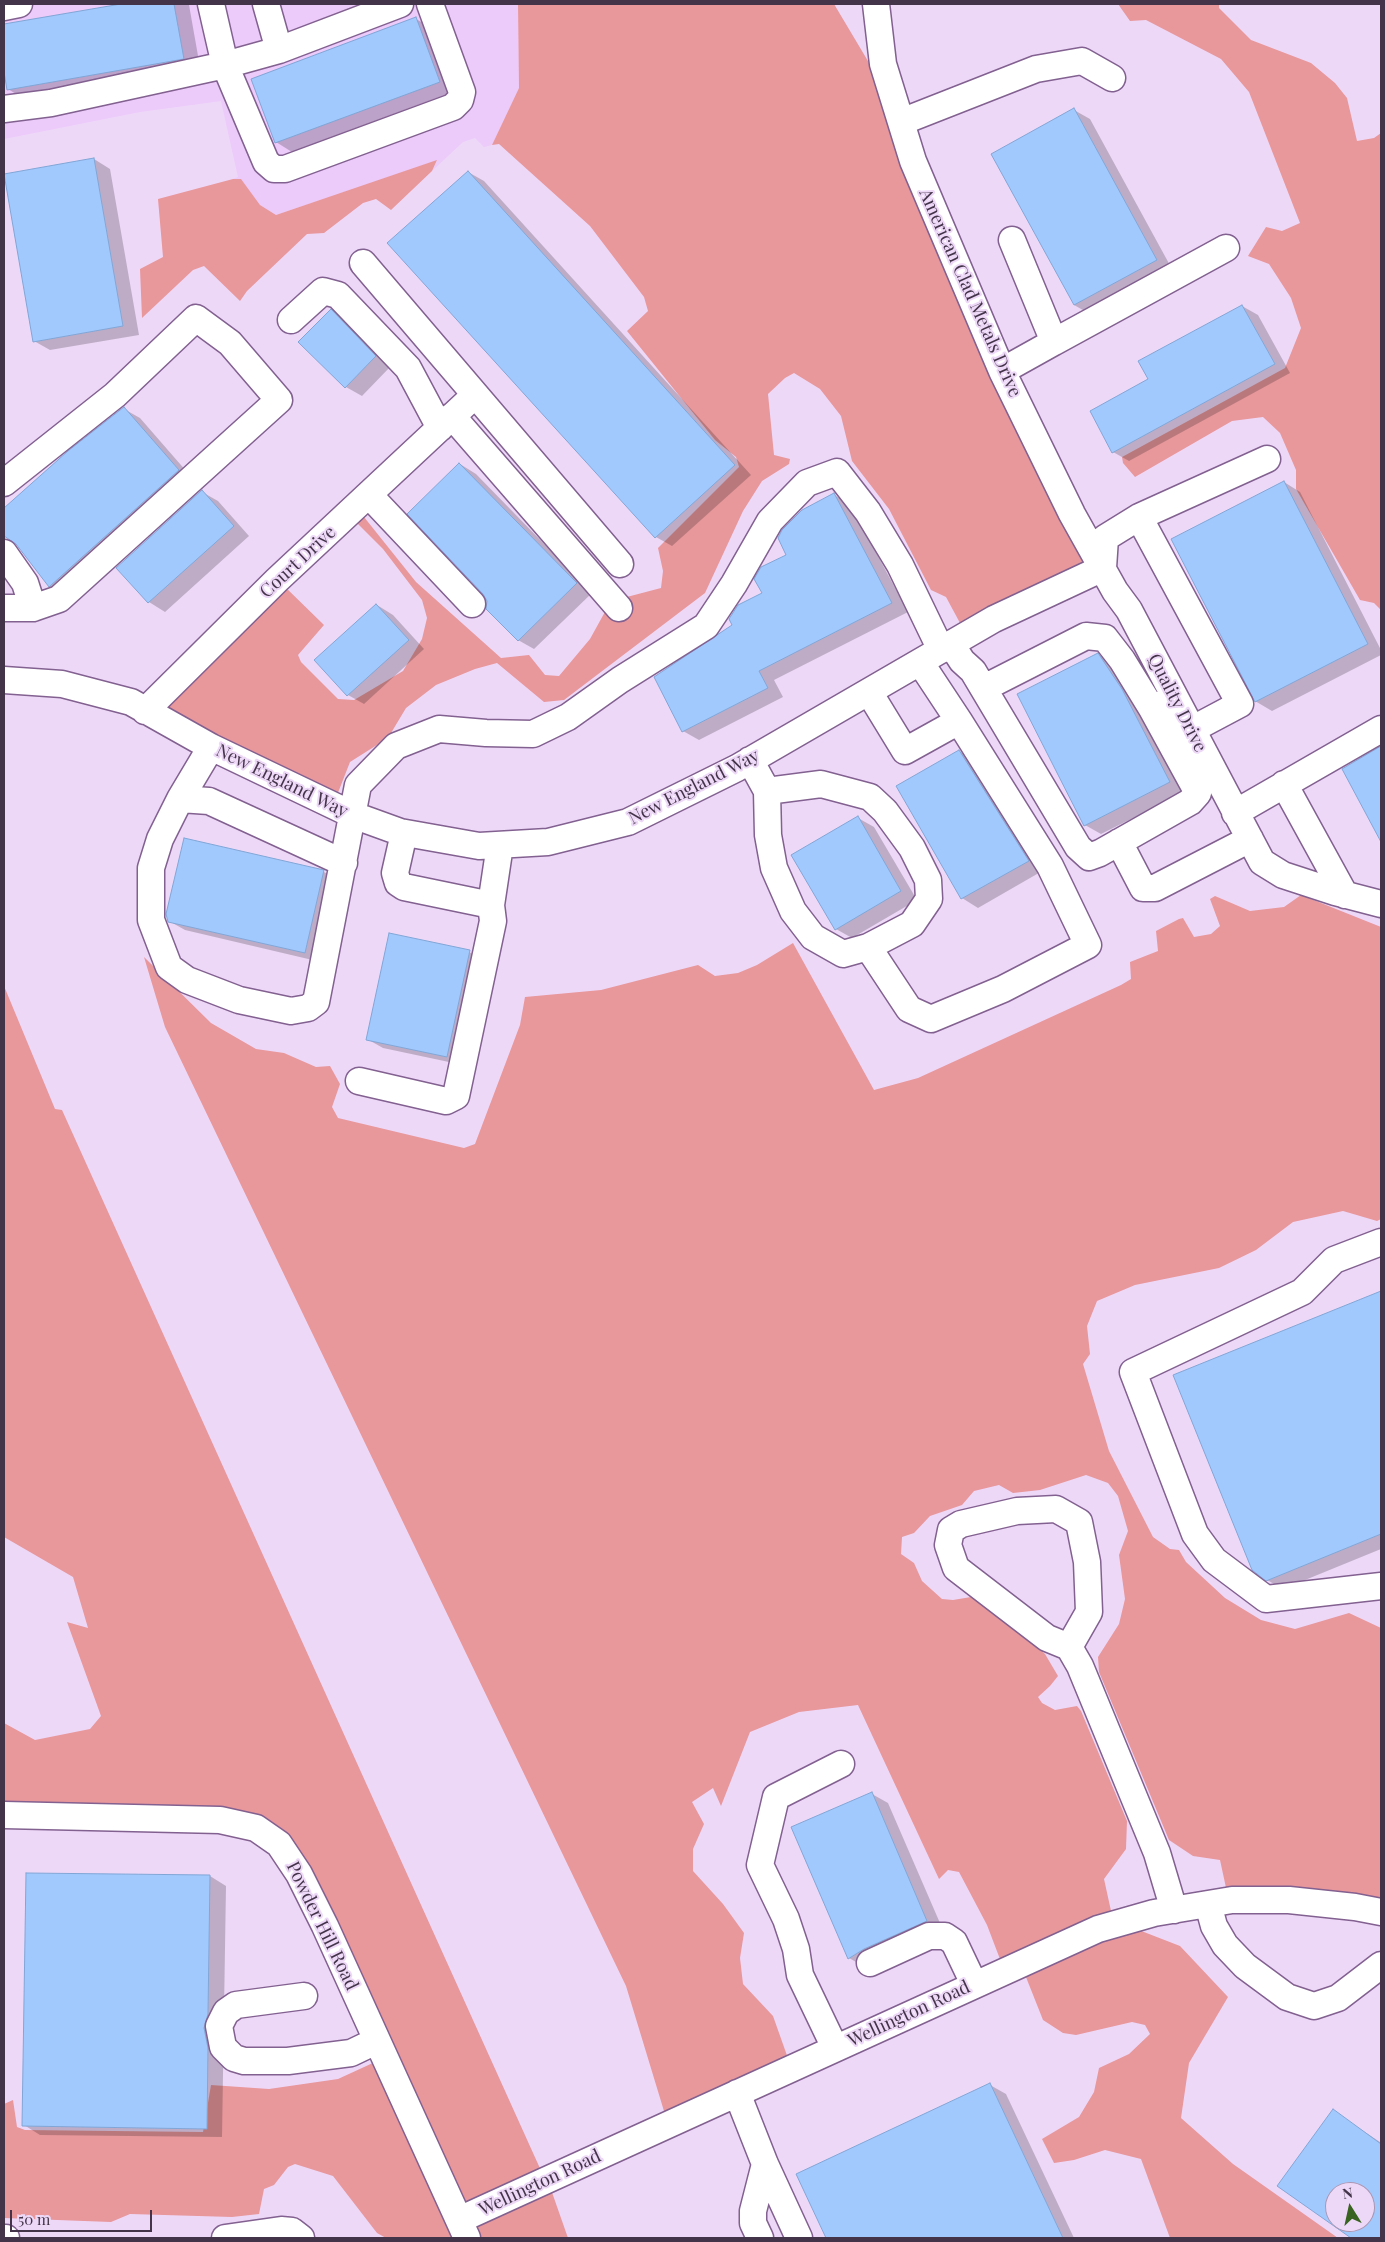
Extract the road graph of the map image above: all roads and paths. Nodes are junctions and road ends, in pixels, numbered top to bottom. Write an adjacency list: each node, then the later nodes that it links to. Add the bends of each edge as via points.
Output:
1 (20, 4): 7 (street)
2 (211, 4): 9 (street)
3 (266, 4): 8 (street)
4 (400, 4): 8 (street)
5 (430, 4): 9 (street, via 462,92 460,100 453,107 285,168 274,169 266,162)
6 (876, 4): 12 (street, American Clad Metals Drive, via 883,64)
7 (4, 7)
8 (279, 50): 9 (street)
9 (225, 66): 11 (street, via 51,103)
10 (1112, 78): 12 (street, via 1082,61 1036,69)
11 (4, 109)
12 (901, 122): 18 (street, American Clad Metals Drive, via 913,161)
13 (1012, 240): 17 (street)
14 (1226, 248): 17 (street)
15 (363, 263): 19 (street)
16 (291, 320): 20 (street, via 324,291 338,295 408,368)
17 (1054, 342): 18 (street)
18 (1002, 371): 27 (street, American Clad Metals Drive, via 1072,514)
19 (475, 395): 20 (street, Court Drive); 26 (street)
20 (446, 422): 23 (street, Court Drive); 31 (street)
21 (1267, 459): 24 (street)
22 (4, 483): 30 (street, via 115,395 196,318 230,343 279,400 59,599)
23 (369, 495): 28 (street); 37 (street, Court Drive, via 277,580)
24 (1139, 517): 27 (street, via 1105,538); 40 (street, via 1240,704)
25 (4, 553): 30 (street, via 25,582)
26 (620, 564)
27 (1103, 568): 32 (street, New England Way, via 994,620); 36 (street, Quality Drive, via 1129,610)
28 (472, 604)
29 (4, 608): 30 (street)
30 (34, 608)
31 (620, 608)
32 (937, 652): 34 (street, via 962,661 973,670); 35 (street, New England Way); 38 (street); 47 (street, via 900,565 868,512 837,472 807,482 770,521 706,626 568,717 533,734 439,729 396,746 358,785)
33 (4, 680): 37 (street, New England Way, via 62,684 131,702)
34 (984, 688): 36 (street, via 1086,636 1105,638); 50 (street, via 1078,847 1089,857)
35 (869, 692): 38 (street, via 905,751); 42 (street, New England Way)
36 (1163, 704): 40 (street, Quality Drive); 50 (street, via 1198,793 1190,802)
37 (145, 711): 41 (street, New England Way)
38 (959, 721): 56 (street, via 1050,866 1088,945 1003,989 931,1019 909,1009)
39 (1381, 729): 43 (street)
40 (1191, 730): 46 (street, Quality Drive)
41 (211, 747): 45 (street); 47 (street, New England Way)
42 (750, 760): 44 (street); 51 (street, New England Way, via 628,822 548,842)
43 (1284, 784): 46 (street); 53 (street)
44 (767, 791): 56 (street, via 768,835 774,868 793,911 813,937 843,954); 56 (street, via 821,784 870,797 885,811 912,848 928,880 930,898 912,924)
45 (180, 798): 52 (street, via 209,801); 52 (street, via 160,839 151,868 151,920 169,967 187,980 238,1000 291,1011 308,1008 316,1002)
46 (1235, 812): 49 (street, Quality Drive)
47 (353, 815): 48 (street, New England Way); 52 (street)
48 (404, 833): 51 (street, New England Way, via 479,846); 55 (street, via 395,873 398,883)
49 (1250, 838): 50 (street, via 1155,888 1143,888); 53 (street, Quality Drive, via 1262,862 1283,874)
50 (1119, 842)
51 (500, 845): 55 (street)
52 (344, 863)
53 (1345, 895): 54 (street, Quality Drive)
54 (1381, 904)
55 (490, 906): 57 (street, via 493,921 456,1096 446,1101)
56 (868, 947)
57 (359, 1081)
58 (1381, 1242): 59 (street, via 1334,1260 1302,1292 1133,1372 1196,1534 1214,1560 1266,1600)
59 (1381, 1586)
60 (1069, 1647): 60 (street, via 1047,1638 956,1568 948,1546 951,1530 961,1524 1017,1512 1056,1509 1079,1522 1087,1562 1089,1612); 64 (street, via 1080,1666 1157,1853)
61 (841, 1764): 71 (street, via 776,1797 760,1865 786,1919 800,1975)
62 (4, 1815): 70 (street, Powder Hill Road, via 220,1820 256,1828 279,1844 299,1874)
63 (1208, 1904): 64 (street, Wellington Road); 65 (street, Wellington Road, via 1232,1900 1289,1900 1355,1906); 67 (street, via 1214,1926 1225,1946 1245,1966 1287,1997 1314,2006 1338,1998)
64 (1174, 1910): 68 (street, Wellington Road, via 1098,1929)
65 (1381, 1912)
66 (870, 1963): 68 (street, via 929,1936 945,1936 954,1942)
67 (1381, 1964)
68 (974, 1984): 71 (street, Wellington Road)
69 (304, 1996): 70 (street, via 236,2005 226,2012 219,2026 223,2047 234,2058 244,2061 288,2061 351,2053)
70 (376, 2040): 74 (street, Powder Hill Road)
71 (836, 2048): 72 (street, Wellington Road)
72 (737, 2093): 73 (street); 74 (street, Wellington Road)
73 (764, 2164): 77 (street, via 753,2211 753,2223); 78 (street)
74 (463, 2229)
75 (225, 2238): 76 (street, via 281,2230 292,2231)
76 (301, 2238)
77 (760, 2238)
78 (799, 2238)

